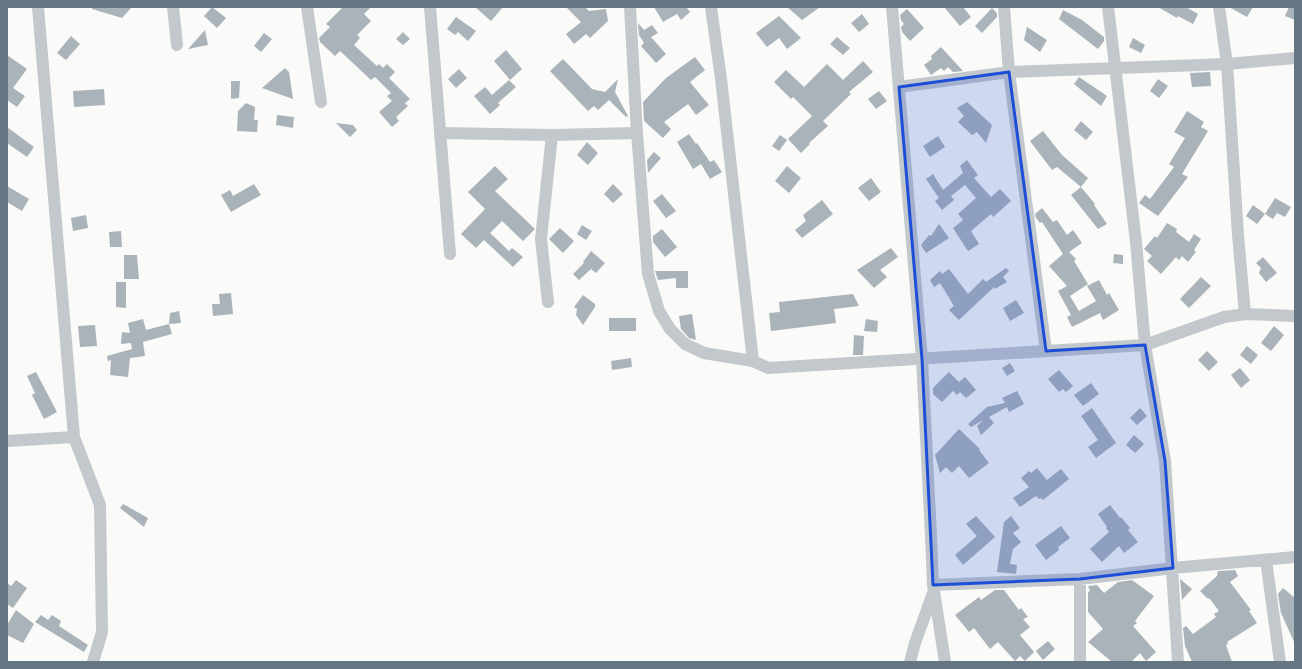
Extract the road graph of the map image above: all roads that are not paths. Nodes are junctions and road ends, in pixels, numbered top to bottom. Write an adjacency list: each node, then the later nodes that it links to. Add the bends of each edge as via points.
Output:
1 (38, 7): 29 (street)
2 (173, 7): 11 (street)
3 (306, 7): 17 (street)
4 (430, 7): 18 (street)
5 (630, 7): 19 (street)
6 (711, 7): 28 (street)
7 (892, 7): 16 (street)
8 (1004, 7): 15 (street)
9 (1108, 7): 14 (street)
10 (1219, 7): 13 (street)
11 (177, 45)
12 (1295, 58): 13 (street)
13 (1227, 64): 14 (street); 23 (street)
14 (1116, 68): 15 (street); 25 (street)
15 (1009, 72): 16 (street); 26 (street)
16 (899, 87): 27 (street)
17 (321, 102)
18 (440, 133): 20 (street); 21 (street)
19 (637, 133): 20 (street); 28 (street, via 648,274 659,311 670,329 685,344 704,353)
20 (552, 135): 22 (street, via 541,239)
21 (450, 254)
22 (548, 302)
23 (1245, 314): 24 (street); 25 (street, via 1224,316)
24 (1295, 316)
25 (1146, 345): 26 (street); 33 (street, via 1165,461)
26 (1046, 351): 27 (street)
27 (922, 359): 28 (street, via 768,368); 35 (street)
28 (753, 361)
29 (74, 437): 30 (street); 36 (street, via 100,505 102,632)
30 (7, 441)
31 (1295, 557): 32 (street)
32 (1266, 560): 33 (street); 41 (street)
33 (1173, 568): 34 (street); 40 (street)
34 (1080, 579): 35 (street); 39 (street)
35 (933, 588): 37 (street); 38 (street)
36 (93, 662)
37 (910, 662)
38 (945, 662)
39 (1080, 662)
40 (1178, 662)
41 (1280, 662)

